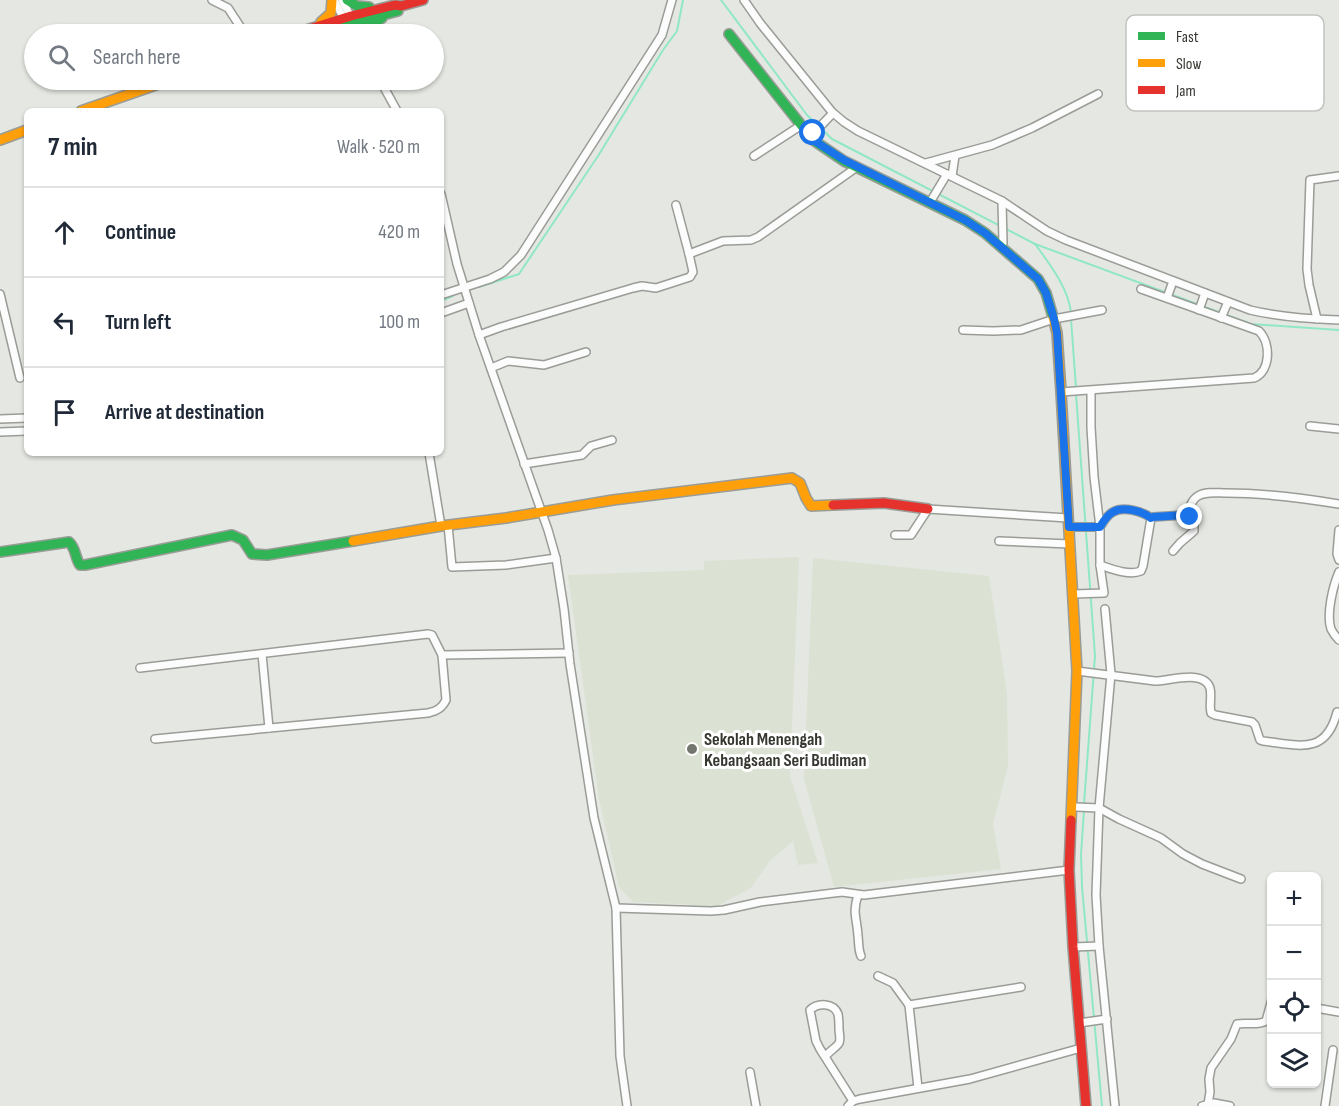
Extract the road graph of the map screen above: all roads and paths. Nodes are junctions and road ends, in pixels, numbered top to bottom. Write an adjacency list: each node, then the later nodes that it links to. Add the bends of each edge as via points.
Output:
1 (212, 0): 9 (street, via 228,8)
2 (333, 0): 8 (street); 10 (street, via 332,12)
3 (344, 0): 7 (street, via 359,8); 8 (street)
4 (423, 0): 7 (street)
5 (672, 0): 39 (street, via 663,35 521,255 504,272)
6 (744, 0): 21 (street)
7 (398, 7): 8 (street); 14 (street)
8 (349, 21): 11 (street); 12 (street); 13 (street)
9 (238, 24)
10 (320, 24)
11 (339, 24)
12 (350, 24)
13 (352, 24)
14 (373, 24)
15 (729, 34): 22 (street)
16 (141, 90): 19 (street)
17 (385, 90): 20 (street)
18 (1098, 94): 27 (street, via 1009,138)
19 (90, 108)
20 (395, 108)
21 (831, 116): 24 (street); 28 (street)
22 (800, 126): 24 (street); 26 (street)
23 (24, 131): 25 (street)
24 (812, 135): 29 (street, via 830,152)
25 (0, 140)
26 (754, 156)
27 (955, 156): 28 (street); 30 (street)
28 (926, 163): 30 (street)
29 (857, 167): 32 (street); 37 (street, via 758,237 723,241)
30 (949, 175): 32 (street); 33 (street)
31 (1339, 176): 53 (street, via 1310,180 1307,269)
32 (931, 201): 36 (street)
33 (1002, 204): 36 (street); 38 (street, via 1055,235)
34 (676, 205): 37 (street)
35 (444, 207): 39 (street)
36 (1003, 245): 52 (street, via 1038,279)
37 (689, 254): 56 (street, via 693,272 690,277 656,288 633,288)
38 (1172, 283): 43 (street); 44 (street)
39 (464, 286): 42 (street); 45 (street)
40 (1141, 289): 44 (street)
41 (0, 294): 49 (street)
42 (444, 294)
43 (1205, 295): 46 (street); 47 (street)
44 (1168, 296): 47 (street)
45 (470, 303): 50 (street); 56 (street)
46 (1227, 303): 51 (street); 53 (street, via 1267,314)
47 (1200, 308): 51 (street)
48 (1102, 309): 52 (street)
49 (2, 310): 59 (street)
50 (444, 312)
51 (1222, 316): 61 (street, via 1262,334 1267,358 1260,376)
52 (1059, 318): 55 (street, via 1021,330); 60 (street, via 1057,333)
53 (1317, 319): 54 (street)
54 (1339, 320)
55 (963, 330)
56 (479, 335): 58 (street)
57 (586, 352): 58 (street, via 544,365 508,361)
58 (491, 368): 70 (street)
59 (20, 378)
60 (1065, 391): 61 (street); 76 (street)
61 (1088, 391): 78 (street)
62 (0, 418): 63 (street)
63 (24, 418)
64 (1310, 426): 65 (street)
65 (1339, 429)
66 (0, 432): 67 (street)
67 (24, 432)
68 (612, 440): 70 (street, via 591,446 582,455)
69 (430, 456): 77 (street)
70 (524, 464): 73 (street)
71 (1339, 504): 74 (street, via 1247,493 1209,493 1193,500)
72 (928, 509): 73 (street, via 884,503 811,506 801,484 792,478); 76 (street); 80 (street, via 911,535)
73 (541, 512): 77 (street); 85 (street)
74 (1187, 516): 75 (street); 83 (street, via 1192,519 1194,531)
75 (1151, 518): 78 (street, via 1144,513 1118,510); 87 (street, via 1142,571 1120,571)
76 (1071, 524): 78 (street); 82 (street)
77 (444, 526): 84 (street, via 267,555 252,554 243,540 232,535 85,565 77,561 75,548 69,542); 85 (street, via 452,567)
78 (1097, 527): 87 (street)
79 (1339, 530): 86 (street)
80 (895, 535)
81 (999, 541): 82 (street)
82 (1070, 544): 89 (street)
83 (1173, 551)
84 (0, 552)
85 (556, 558): 92 (street)
86 (1339, 560)
87 (1100, 565): 89 (street, via 1104,593)
88 (1339, 572): 91 (street, via 1330,615 1332,632)
89 (1076, 594): 96 (street)
90 (1105, 609): 97 (street)
91 (1339, 640)
92 (569, 653): 94 (street); 106 (street, via 594,818)
93 (262, 654): 94 (street, via 428,634); 95 (street); 99 (street)
94 (442, 655): 99 (street, via 446,700 437,711)
95 (140, 668)
96 (1081, 671): 97 (street); 101 (street)
97 (1111, 674): 98 (street, via 1155,681 1189,676 1206,682 1211,713 1252,722 1263,741 1316,744 1332,729); 102 (street)
98 (1337, 712)
99 (269, 728): 100 (street)
100 (155, 739)
101 (1073, 807): 102 (street); 103 (street)
102 (1097, 808): 104 (street, via 1161,838 1202,864); 107 (street)
103 (1069, 870): 105 (street); 108 (street)
104 (1241, 879)
105 (858, 895): 106 (street, via 842,892 711,912); 109 (street, via 854,911)
106 (616, 908): 125 (street, via 620,1056)
107 (1097, 946): 108 (street); 116 (street)
108 (1076, 947): 117 (street)
109 (861, 956)
110 (878, 976): 112 (street, via 893,983)
111 (1021, 987): 112 (street)
112 (909, 1005): 122 (street)
113 (1321, 1009): 114 (street)
114 (1339, 1011)
115 (1267, 1017): 124 (street, via 1264,1023 1237,1024 1211,1068)
116 (1105, 1019): 117 (street); 128 (street)
117 (1082, 1022): 118 (street)
118 (1081, 1048): 122 (street, via 970,1079); 127 (street)
119 (1333, 1050): 130 (street)
120 (825, 1057): 120 (street, via 816,1041 810,1012 813,1006 823,1004 839,1016 840,1039); 123 (street)
121 (750, 1072): 126 (street)
122 (918, 1088): 123 (street)
123 (851, 1103)
124 (1207, 1105): 129 (street)
125 (627, 1106)
126 (756, 1106)
127 (1086, 1106)
128 (1115, 1106)
129 (1230, 1106)
130 (1325, 1106)

